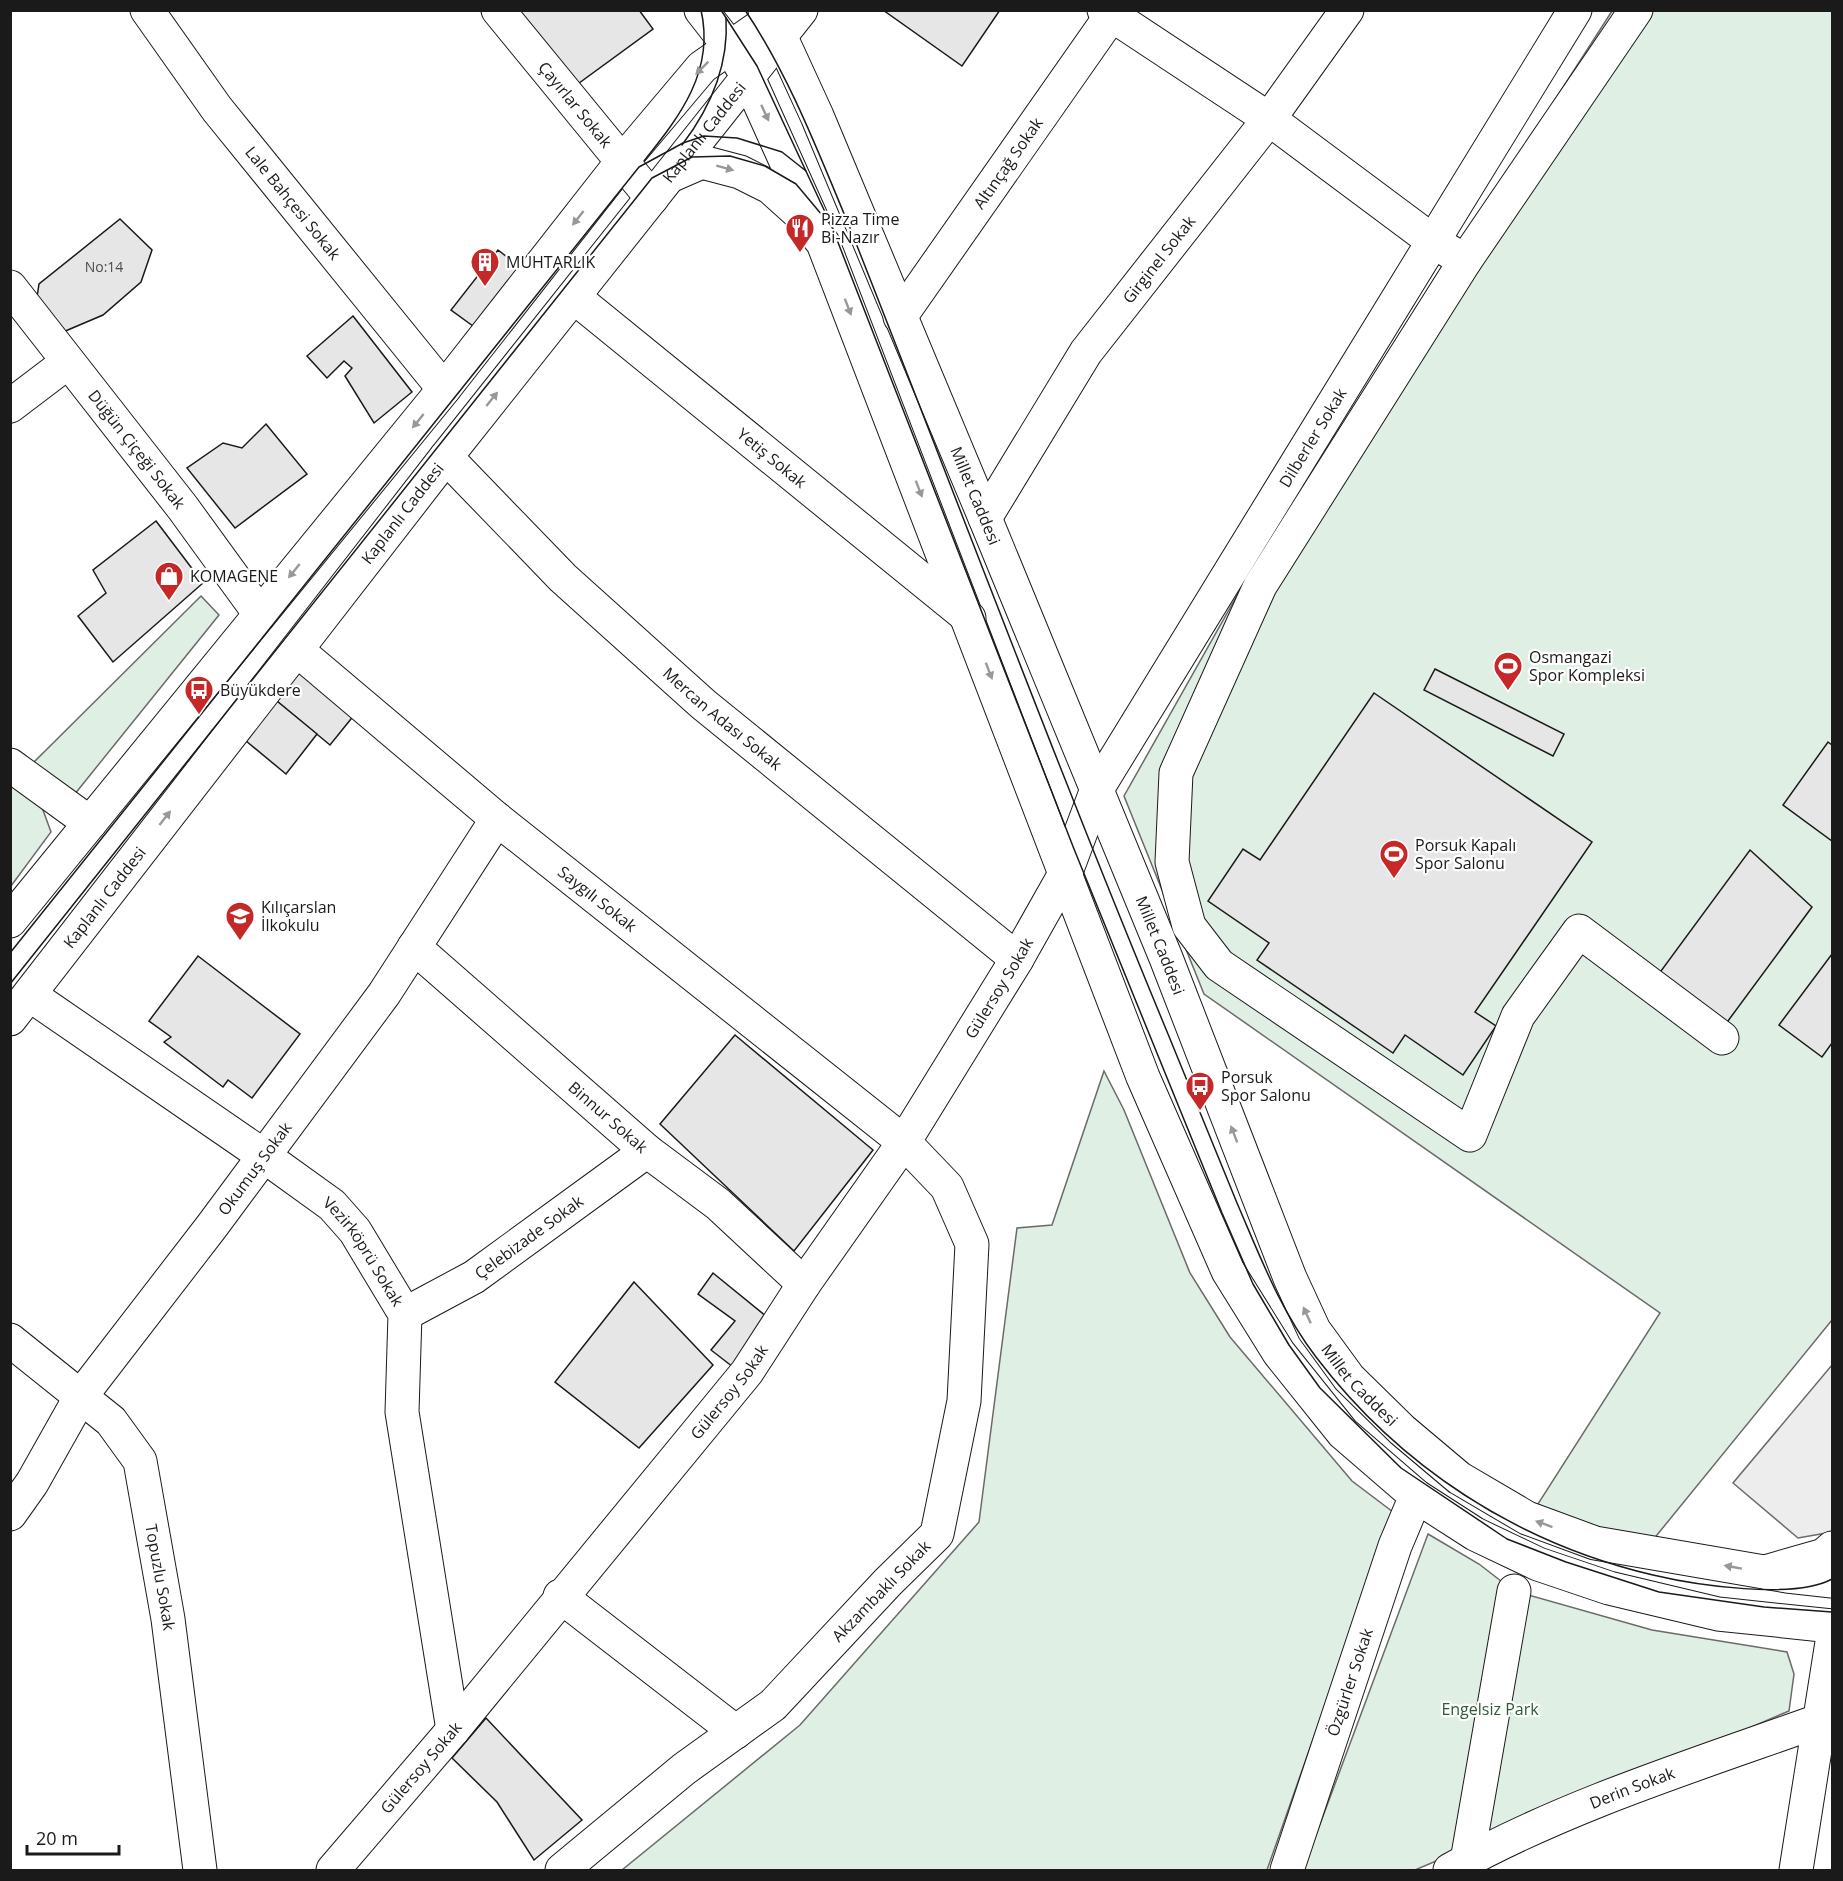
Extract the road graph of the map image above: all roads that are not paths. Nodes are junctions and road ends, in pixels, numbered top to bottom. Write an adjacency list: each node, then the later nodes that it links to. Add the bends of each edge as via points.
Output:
1 (147, 10): 21 (street, Lale Bahçesi Sokak, via 217,109)
2 (498, 10): 12 (street, Çayırlar Sokak)
3 (700, 10): 9 (street)
4 (1347, 10): 11 (street, Girginel Sokak)
5 (1575, 10): 14 (street, Dilberler Sokak)
6 (1636, 10): 16 (street)
7 (1110, 12): 11 (street); 19 (street, Altınçağ Sokak)
8 (780, 17): 9 (street); 10 (street, Kaplanlı Caddesi); 19 (street, Millet Caddesi)
9 (729, 46): 10 (street); 12 (street, one-way to 12, via 702,67)
10 (748, 77): 13 (street, Kaplanlı Caddesi); 15 (street, one-way to 15)
11 (1269, 119): 14 (street); 24 (street, Girginel Sokak, via 1086,352)
12 (621, 163): 13 (street, Çayırlar Sokak); 21 (street, one-way to 21)
13 (661, 187): 15 (street, one-way to 15, via 702,162 740,172 770,187 799,213); 18 (street, Kaplanlı Caddesi)
14 (1434, 242): 16 (street); 29 (street, Dilberler Sokak)
15 (823, 243): 26 (street, one-way to 26)
16 (1466, 261): 37 (street, via 1260,586 1176,773 1172,862 1190,926 1219,965 1470,1135 1518,1016 1579,931)
17 (10, 287): 20 (street, Düğün Çiçeği Sokak)
18 (574, 297): 23 (street, Kaplanlı Caddesi, one-way to 18); 26 (street, Yetiş Sokak)
19 (900, 317): 24 (street, Millet Caddesi)
20 (68, 362): 22 (street); 25 (street, Düğün Çiçeği Sokak)
21 (444, 389): 25 (street, one-way to 25)
22 (10, 406)
23 (446, 457): 27 (street, Kaplanlı Caddesi); 35 (street, Mercan Adası Sokak, via 563,578 703,704)
24 (985, 518): 29 (street, Millet Caddesi)
25 (260, 614): 31 (street)
26 (969, 618): 32 (street, one-way to 32)
27 (297, 650): 30 (street, Saygılı Sokak); 36 (street, Kaplanlı Caddesi, one-way to 27)
28 (10, 765): 31 (street)
29 (1097, 789): 32 (street, Dilberler Sokak); 48 (street, Millet Caddesi, one-way to 29, via 1595,1543 1527,1518 1459,1478 1349,1378 1314,1330 1290,1278)
30 (497, 819): 34 (street, Okumuş Sokak); 38 (street, Saygılı Sokak)
31 (90, 823): 33 (street)
32 (1066, 872): 35 (street, Gülersoy Sokak); 45 (street, via 1143,1077 1228,1271 1279,1353 1343,1432)
33 (10, 921)
34 (414, 947): 39 (street, Binnur Sokak); 40 (street, Okumuş Sokak, via 384,994)
35 (1017, 959): 38 (street, Gülersoy Sokak)
36 (20, 1007): 40 (street, Vezirköprü Sokak)
37 (1722, 1038)
38 (904, 1142): 41 (street, Gülersoy Sokak); 56 (street, Akzambaklı Sokak, via 947,1187 972,1244 964,1401 937,1534 773,1706)
39 (647, 1151): 41 (street, Binnur Sokak, via 718,1204); 42 (street, Çelebizade Sokak, via 474,1277)
40 (264, 1155): 42 (street, Vezirköprü Sokak, via 332,1205 355,1231); 44 (street, Okumuş Sokak)
41 (804, 1284): 51 (street, Gülersoy Sokak, via 747,1372)
42 (405, 1314): 55 (street, Vezirköprü Sokak, via 402,1412)
43 (10, 1340): 44 (street, Topuzlu Sokak)
44 (81, 1396): 46 (street, Okumuş Sokak); 58 (street, Topuzlu Sokak, via 111,1421 140,1461 168,1619)
45 (1416, 1496): 52 (street, via 1496,1544 1538,1564 1609,1588 1718,1614); 61 (street, Özgürler Sokak, via 1395,1546)
46 (10, 1514)
47 (1833, 1548): 48 (street, via 1824,1556)
48 (1765, 1572): 49 (street, Millet Caddesi)
49 (1833, 1581)
50 (1514, 1591): 57 (street)
51 (560, 1596): 55 (street, Gülersoy Sokak); 56 (street)
52 (1833, 1626)
53 (1833, 1642): 54 (street)
54 (1821, 1720): 57 (street, Derin Sokak, via 1505,1839); 62 (street)
55 (453, 1730): 59 (street, Gülersoy Sokak)
56 (736, 1732): 60 (street, Akzambaklı Sokak, via 684,1769)
57 (1458, 1866)
58 (200, 1870)
59 (333, 1870)
60 (562, 1870)
61 (1287, 1870)
62 (1796, 1870)

